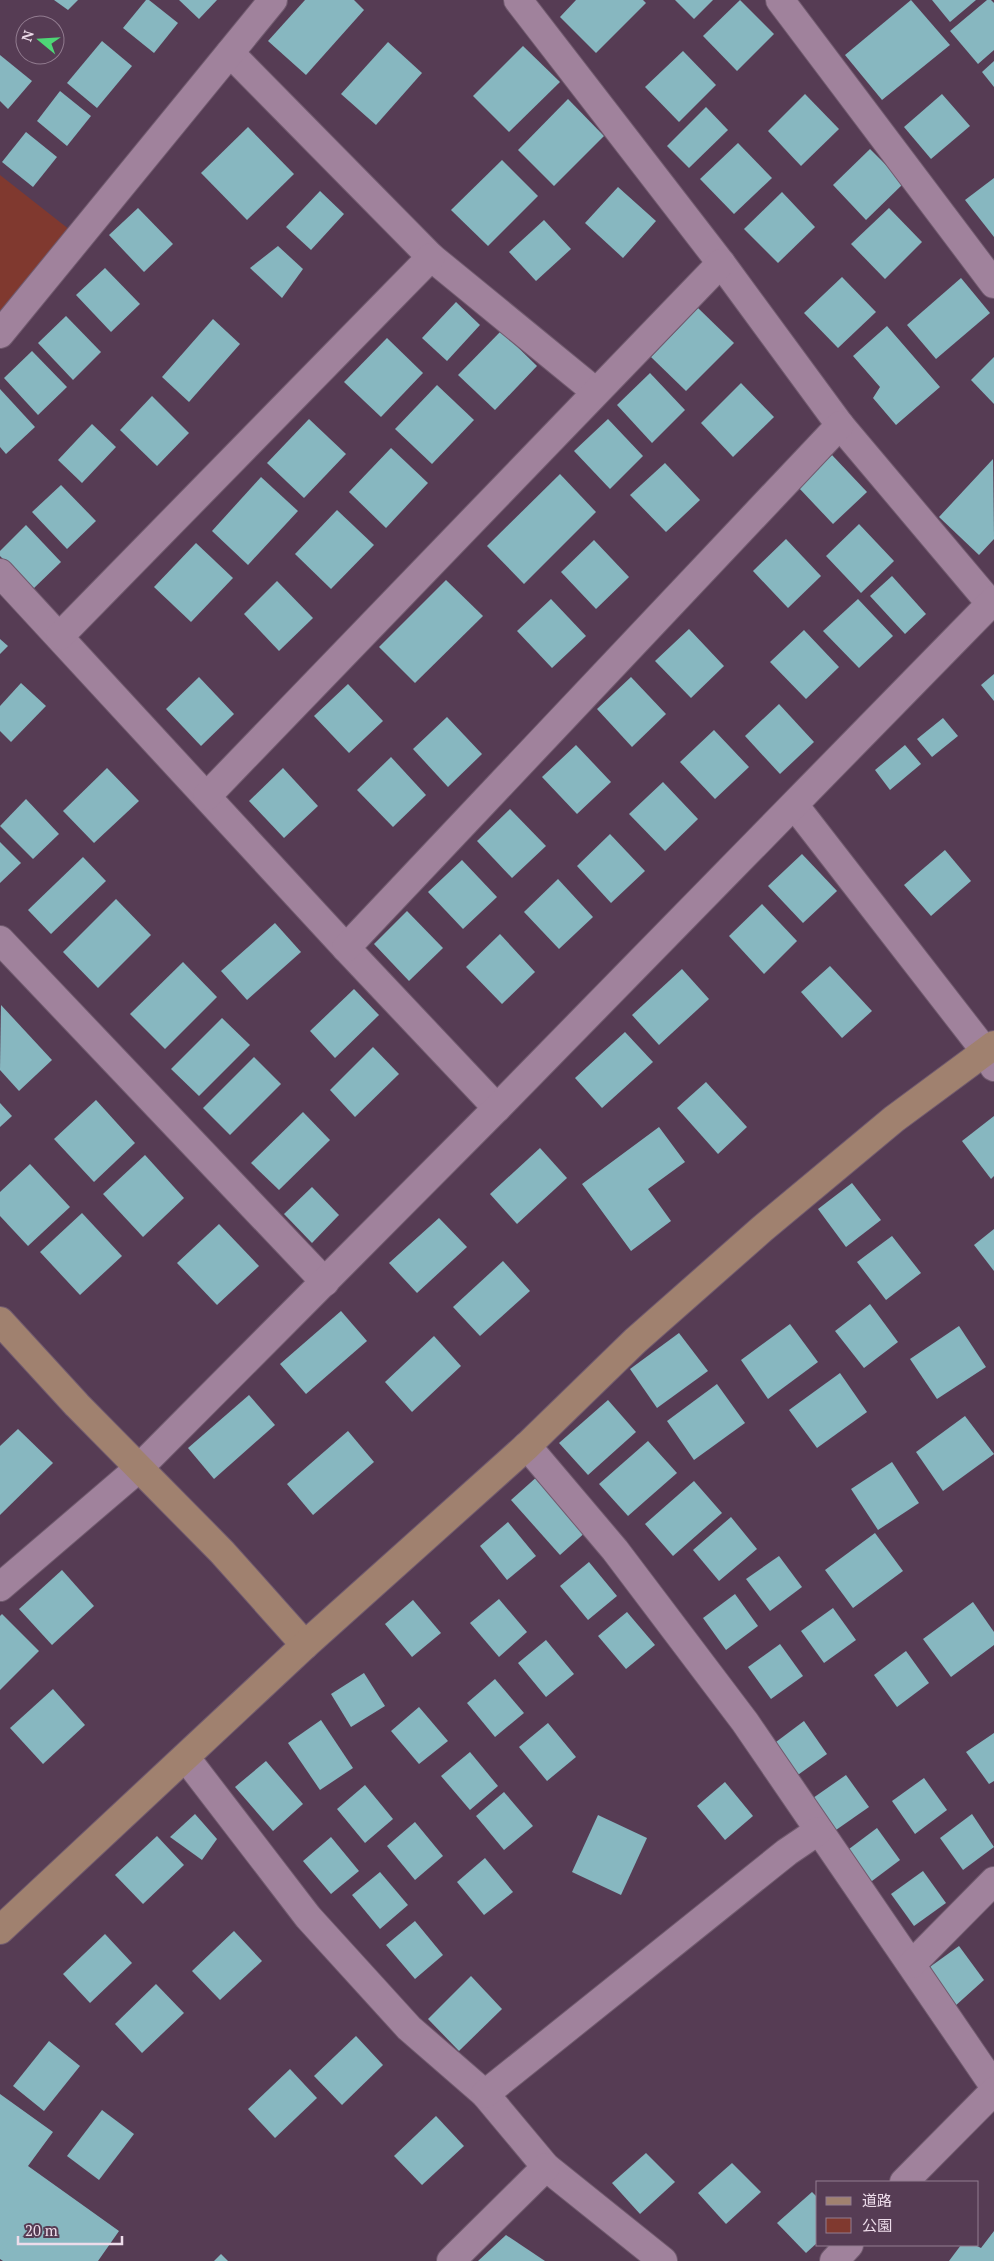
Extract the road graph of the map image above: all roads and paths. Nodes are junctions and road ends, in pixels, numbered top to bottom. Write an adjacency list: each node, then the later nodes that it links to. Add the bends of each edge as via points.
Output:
1 (273, 0): 4 (street)
2 (518, 0): 6 (street)
3 (780, 0): 7 (street)
4 (230, 52): 5 (street); 8 (street)
5 (431, 257): 9 (street); 13 (street)
6 (721, 263): 9 (street); 10 (street)
7 (994, 284)
8 (0, 334)
9 (596, 392): 14 (street)
10 (840, 425): 12 (street); 17 (street)
11 (0, 574): 13 (street)
12 (992, 602): 15 (street)
13 (60, 636): 14 (street)
14 (207, 796): 17 (street)
15 (795, 806): 18 (street); 19 (street)
16 (0, 940): 20 (street)
17 (346, 948): 19 (street)
18 (991, 1054): 22 (street, via 894,1119 762,1229 635,1341)
19 (497, 1108): 20 (street)
20 (325, 1282): 23 (street)
21 (0, 1321): 23 (street)
22 (527, 1446): 25 (street); 27 (street, via 621,1558 745,1722)
23 (139, 1468): 24 (street); 25 (street, via 222,1552)
24 (0, 1587)
25 (305, 1645): 26 (street)
26 (186, 1758): 29 (street); 33 (street, via 308,1917 408,2028)
27 (818, 1831): 30 (street); 33 (street, via 787,1852)
28 (994, 1881): 30 (street)
29 (0, 1930)
30 (912, 1964): 31 (street)
31 (994, 2086)
32 (994, 2091): 35 (street)
33 (485, 2094): 34 (street)
34 (546, 2167): 37 (street); 38 (street)
35 (905, 2181)
36 (848, 2246): 39 (street)
37 (451, 2261)
38 (663, 2261)
39 (834, 2261)

